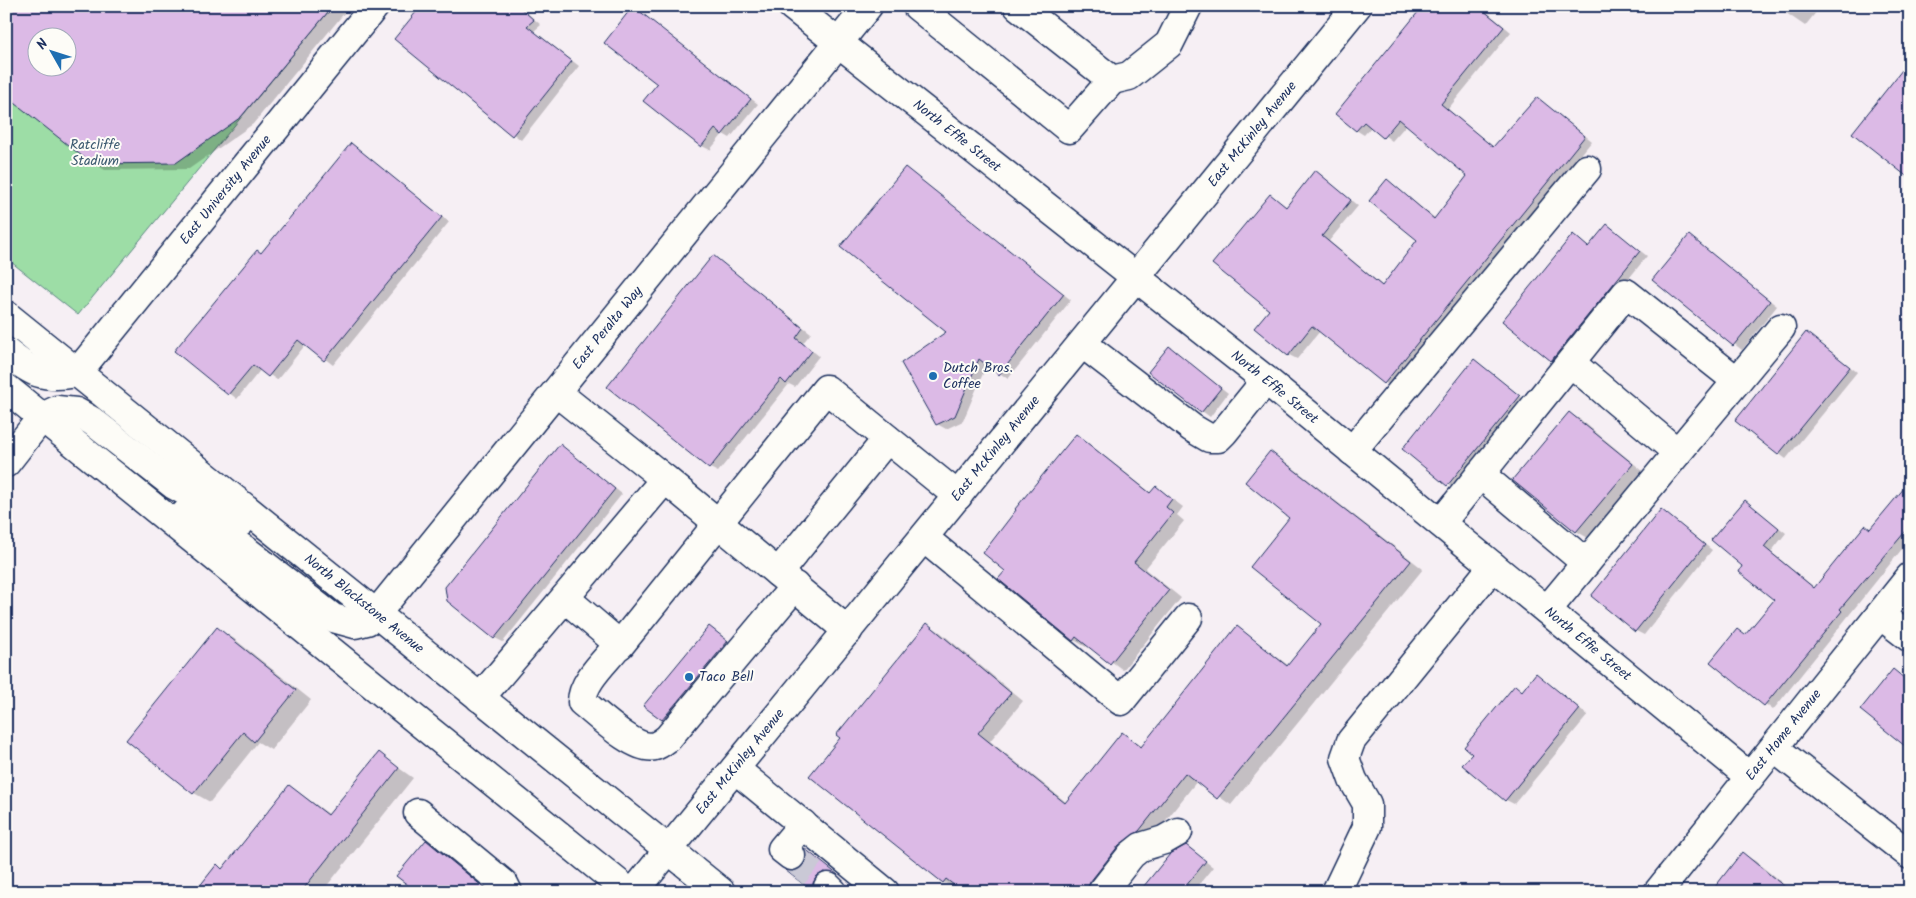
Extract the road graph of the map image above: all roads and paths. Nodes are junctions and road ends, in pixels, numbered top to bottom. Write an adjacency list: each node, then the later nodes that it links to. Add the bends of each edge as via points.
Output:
1 (375, 6): 17 (main road, East University Avenue)
2 (792, 6): 8 (main road, North Effie Street)
3 (868, 6): 8 (main road, East Peralta Way)
4 (917, 6): 9 (main road, via 1069,129)
5 (1018, 6): 9 (main road)
6 (1188, 6): 9 (main road, via 1169,44 1129,76)
7 (1357, 6): 11 (main road, East McKinley Avenue)
8 (840, 44): 11 (main road, North Effie Street); 21 (main road, East Peralta Way)
9 (1112, 80)
10 (1588, 169): 24 (main road)
11 (1136, 277): 14 (main road, East McKinley Avenue); 18 (main road, North Effie Street)
12 (6, 316): 17 (main road, North Blackstone Avenue)
13 (1781, 328): 19 (main road)
14 (1082, 344): 18 (main road, via 1209,438 1218,438); 30 (main road, East McKinley Avenue)
15 (6, 352): 17 (main road, via 28,370 44,375)
16 (1570, 363): 19 (main road, via 1626,293); 25 (main road); 28 (main road)
17 (77, 373): 34 (main road, North Blackstone Avenue)
18 (1266, 380): 24 (main road, North Effie Street)
19 (1736, 381): 25 (main road)
20 (6, 388): 22 (main road)
21 (556, 392): 29 (main road); 41 (main road, East Peralta Way)
22 (42, 417): 26 (main road); 27 (main road); 34 (main road, via 57,410 76,412 174,485)
23 (887, 438): 30 (main road); 31 (main road, via 826,389); 38 (main road)
24 (1352, 451): 32 (main road, North Effie Street)
25 (1677, 452): 35 (main road)
26 (6, 463)
27 (100, 464): 41 (main road, via 244,549 334,618 355,624); 59 (main road)
28 (1480, 474): 32 (main road); 35 (main road)
29 (665, 479): 31 (main road); 39 (main road)
30 (958, 496): 33 (main road, East McKinley Avenue)
31 (718, 522): 38 (main road); 46 (main road)
32 (1441, 524): 36 (main road, North Effie Street)
33 (924, 538): 43 (main road, via 1121,700); 44 (main road, East McKinley Avenue)
34 (308, 560): 41 (main road, North Blackstone Avenue)
35 (1586, 563): 40 (main road)
36 (1493, 566): 40 (main road, North Effie Street); 63 (main road, via 1350,741 1345,758 1367,804 1367,827)
37 (1910, 577): 42 (main road, East Home Avenue)
38 (786, 580): 44 (main road); 46 (main road, via 668,738 654,747 638,745 582,702 588,683)
39 (565, 598): 46 (main road); 47 (main road)
40 (1547, 610): 50 (main road, North Effie Street)
41 (376, 614): 47 (main road, North Blackstone Avenue)
42 (1880, 615): 45 (main road); 48 (main road, East Home Avenue)
43 (1188, 618)
44 (848, 631): 49 (main road, East McKinley Avenue)
45 (1910, 638)
46 (619, 644)
47 (480, 698): 54 (main road, North Blackstone Avenue)
48 (1774, 748): 50 (main road, East Home Avenue); 55 (main road)
49 (735, 769): 52 (main road); 54 (main road, East McKinley Avenue)
50 (1750, 777): 64 (main road, East Home Avenue)
51 (418, 813): 58 (main road, via 504,884)
52 (802, 824): 56 (main road, via 782,849); 57 (main road)
53 (1178, 832): 62 (main road, via 1141,847)
54 (668, 851): 60 (main road, East McKinley Avenue); 61 (main road, North Blackstone Avenue)
55 (1910, 855)
56 (791, 856)
57 (870, 887)
58 (508, 892)
59 (629, 892)
60 (634, 892)
61 (721, 892)
62 (1102, 892)
63 (1336, 892)
64 (1658, 892)

